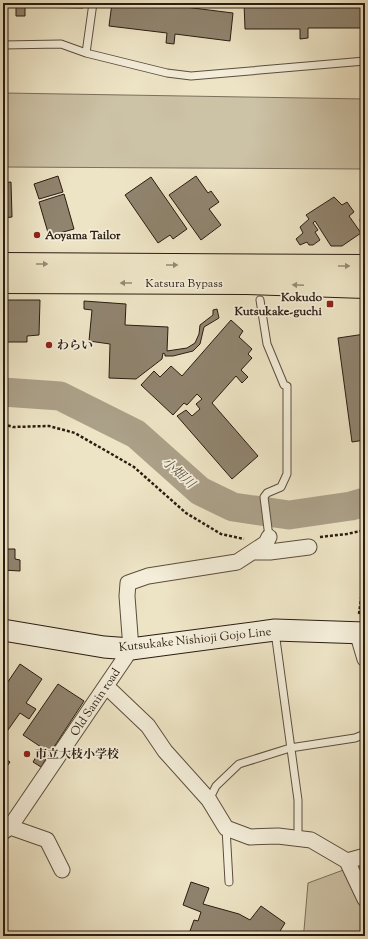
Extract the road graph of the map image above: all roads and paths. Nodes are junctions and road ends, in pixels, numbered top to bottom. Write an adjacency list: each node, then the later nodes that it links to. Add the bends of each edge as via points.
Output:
1 (93, 3): 3 (lane)
2 (3, 46): 3 (lane, via 61,44)
3 (86, 53): 4 (lane, via 166,73 191,76)
4 (365, 61)
5 (3, 264): 6 (highway, Katsura Bypass, one-way to 6)
6 (365, 266)
7 (3, 282): 8 (highway, Katsura Bypass, one-way to 7, via 246,283)
8 (365, 287)
9 (260, 300): 12 (lane, via 267,344 284,386 287,386 287,474 281,487 264,497)
10 (3, 424): 12 (path, via 13,427 49,426 75,433 134,467 186,513 222,534)
11 (365, 530): 13 (path)
12 (268, 540): 14 (street)
13 (313, 542): 14 (street, via 294,556)
14 (253, 552): 19 (street, via 237,562 148,576 128,583)
15 (365, 582): 18 (path)
16 (3, 630): 19 (main road, Kutsukake Nishioji Gojo Line, via 104,648)
17 (275, 630): 18 (main road, Kutsukake Nishioji Gojo Line); 19 (main road, Kutsukake Nishioji Gojo Line); 23 (lane)
18 (361, 633): 20 (street)
19 (131, 649): 21 (street, Old Sanin road)
20 (365, 658)
21 (106, 686): 24 (street, via 148,726 165,751); 26 (street, Old Sanin road)
22 (365, 734): 23 (lane)
23 (290, 748): 24 (lane, via 239,764 216,786); 27 (lane, via 298,800)
24 (209, 800): 25 (street)
25 (226, 828): 27 (street, via 250,837 278,836); 31 (lane)
26 (7, 830): 30 (street, via 47,840)
27 (298, 839): 29 (street, via 310,840)
28 (365, 856): 29 (street)
29 (347, 861): 32 (street)
30 (62, 870)
31 (229, 882)
32 (365, 899)

